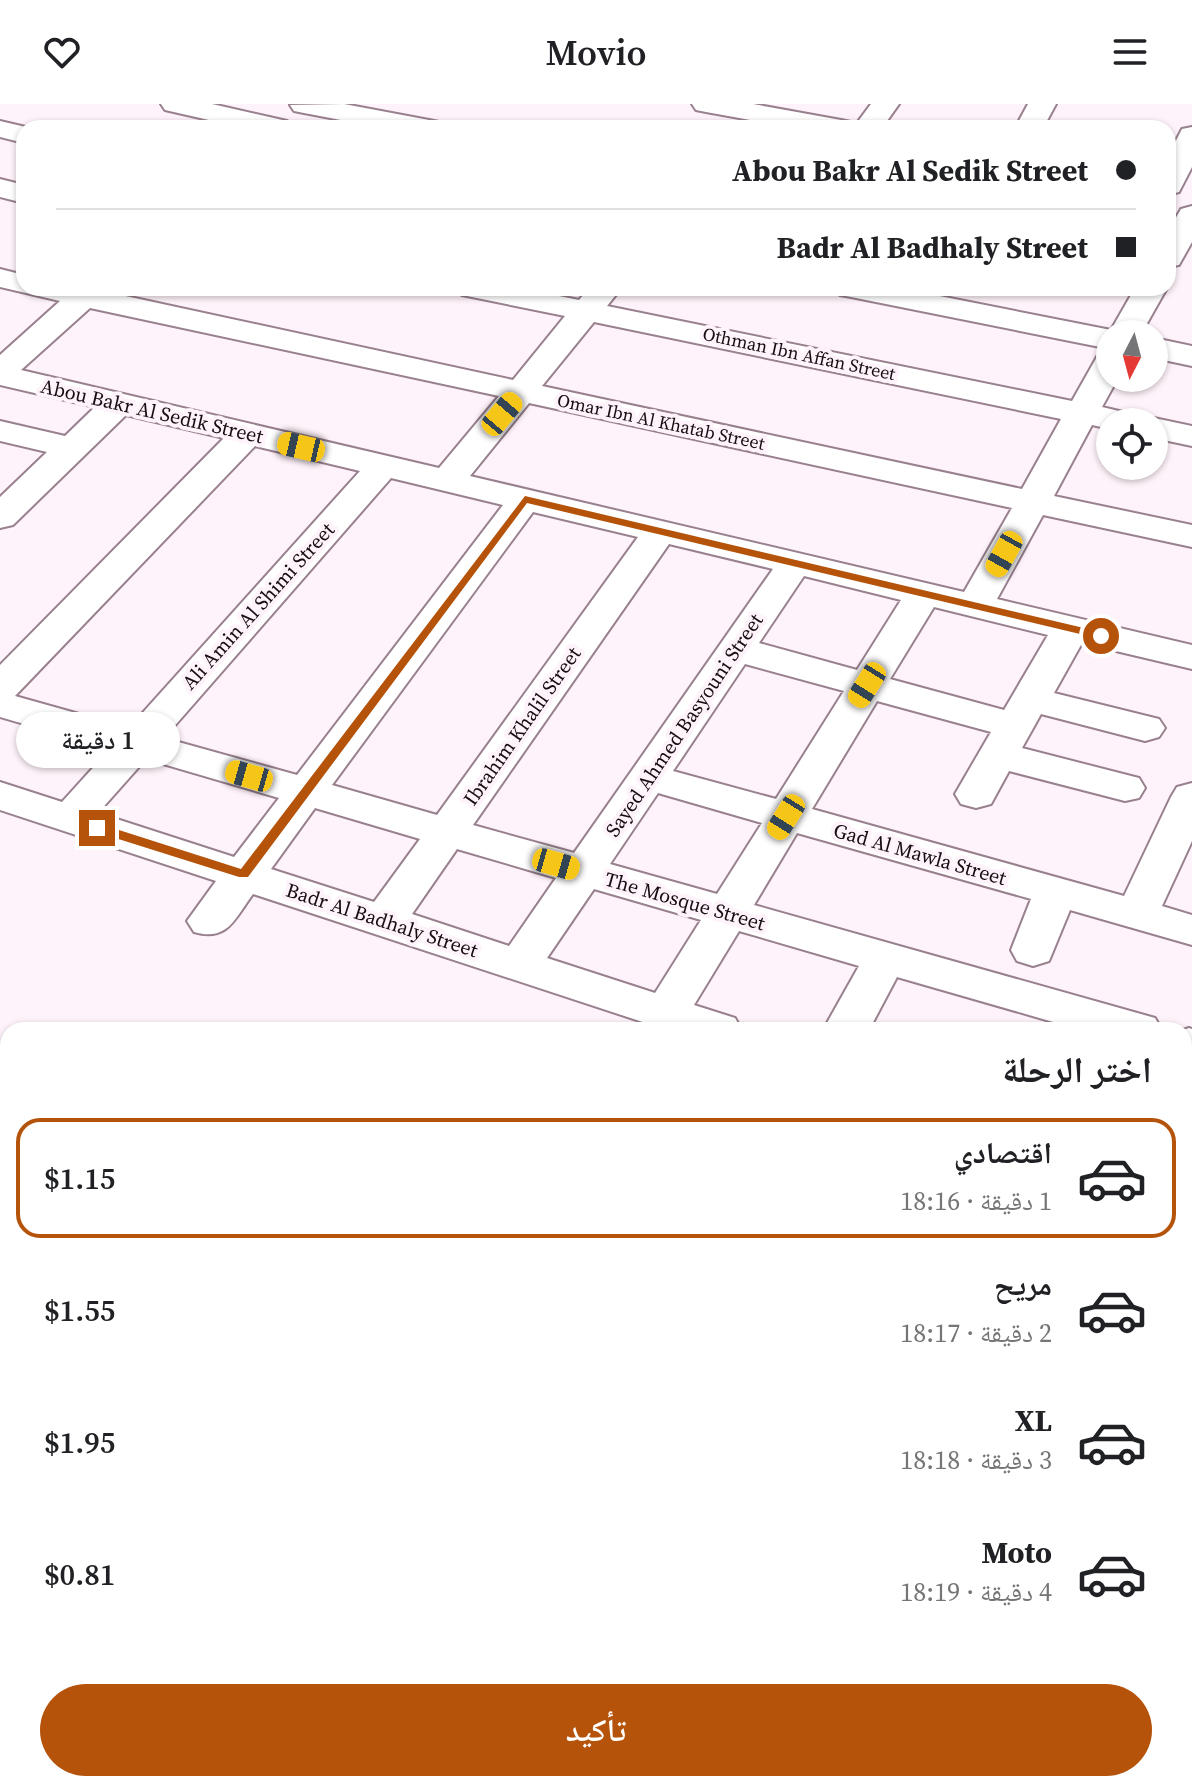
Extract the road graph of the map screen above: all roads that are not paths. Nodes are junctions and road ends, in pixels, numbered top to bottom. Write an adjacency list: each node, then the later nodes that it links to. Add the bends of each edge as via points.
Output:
1 (175, 104): 4 (street)
2 (304, 104): 5 (street); 6 (street)
3 (731, 111): 7 (street)
4 (245, 120)
5 (285, 120)
6 (387, 120)
7 (789, 120)
8 (1192, 135): 9 (street)
9 (1176, 169)
10 (1192, 215): 11 (street)
11 (1176, 244)
12 (85, 296): 22 (street)
13 (101, 296): 24 (street, Omar Ibn Al Khatab Street)
14 (562, 296): 17 (street, Othman Ibn Affan Street)
15 (892, 296): 19 (street)
16 (1146, 296): 18 (street)
17 (596, 299): 24 (street); 26 (street, Othman Ibn Affan Street)
18 (1133, 320)
19 (1096, 336)
20 (1168, 351): 21 (street)
21 (1192, 356)
22 (0, 373): 25 (street, Abou Bakr Al Sedik Street)
23 (1096, 388): 26 (street)
24 (520, 392): 34 (street); 36 (street, Omar Ibn Al Khatab Street)
25 (119, 403): 30 (street, Abou Bakr Al Sedik Street); 32 (street)
26 (1082, 413): 27 (street, Othman Ibn Affan Street); 36 (street)
27 (1096, 416)
28 (0, 431): 32 (street)
29 (1168, 431): 31 (street)
30 (247, 434): 33 (street, Abou Bakr Al Sedik Street); 47 (street)
31 (1192, 436)
32 (72, 448): 37 (street)
33 (383, 466): 34 (street, Abou Bakr Al Sedik Street); 51 (street, Ali Amin Al Shimi Street)
34 (447, 481): 35 (street, Abou Bakr Al Sedik Street)
35 (525, 499): 38 (street, Abou Bakr Al Sedik Street); 54 (street)
36 (1033, 502): 39 (street, Omar Ibn Al Khatab Street); 42 (street)
37 (0, 517)
38 (660, 531): 40 (street, Abou Bakr Al Sedik Street); 60 (street, Ibrahim Khalil Street)
39 (1192, 536)
40 (795, 563): 41 (street, Abou Bakr Al Sedik Street); 44 (street, Sayed Ahmed Basyouni Street)
41 (923, 594): 42 (street, Abou Bakr Al Sedik Street); 46 (street)
42 (975, 606): 43 (street, Abou Bakr Al Sedik Street)
43 (1071, 628): 45 (street, Abou Bakr Al Sedik Street); 49 (street)
44 (736, 649): 46 (street); 52 (street, Sayed Ahmed Basyouni Street)
45 (1192, 657)
46 (867, 685): 49 (street); 58 (street)
47 (0, 688)
48 (0, 704): 51 (street, The Mosque Street)
49 (1014, 727): 50 (street); 53 (street); 55 (street)
50 (1145, 728)
51 (137, 743): 54 (street, The Mosque Street); 59 (street, Ali Amin Al Shimi Street)
52 (648, 777): 58 (street, Gad Al Mawla Street); 61 (street, Sayed Ahmed Basyouni Street)
53 (1125, 788)
54 (305, 792): 60 (street, The Mosque Street); 62 (street)
55 (976, 794)
56 (0, 796): 59 (street, Badr Al Badhaly Street)
57 (1192, 797): 65 (street)
58 (786, 817): 63 (street, Gad Al Mawla Street); 64 (street)
59 (70, 819): 62 (street, Badr Al Badhaly Street)
60 (446, 833): 61 (street, The Mosque Street); 67 (street, Ibrahim Khalil Street)
61 (583, 872): 64 (street, The Mosque Street); 71 (street, Sayed Ahmed Basyouni Street)
62 (244, 874): 66 (street); 67 (street, Badr Al Badhaly Street)
63 (1055, 892): 65 (street, Gad Al Mawla Street); 69 (street)
64 (727, 913): 70 (street, The Mosque Street); 72 (street)
65 (1136, 915): 68 (street, Gad Al Mawla Street)
66 (209, 921)
67 (384, 921): 71 (street, Badr Al Badhaly Street)
68 (1192, 930)
69 (1033, 950)
70 (885, 958): 73 (street, The Mosque Street); 75 (street)
71 (519, 965): 72 (street, Badr Al Badhaly Street)
72 (666, 1013): 74 (street, Badr Al Badhaly Street)
73 (1023, 1014): 76 (street, The Mosque Street)
74 (694, 1022)
75 (850, 1022)
76 (1081, 1022)

